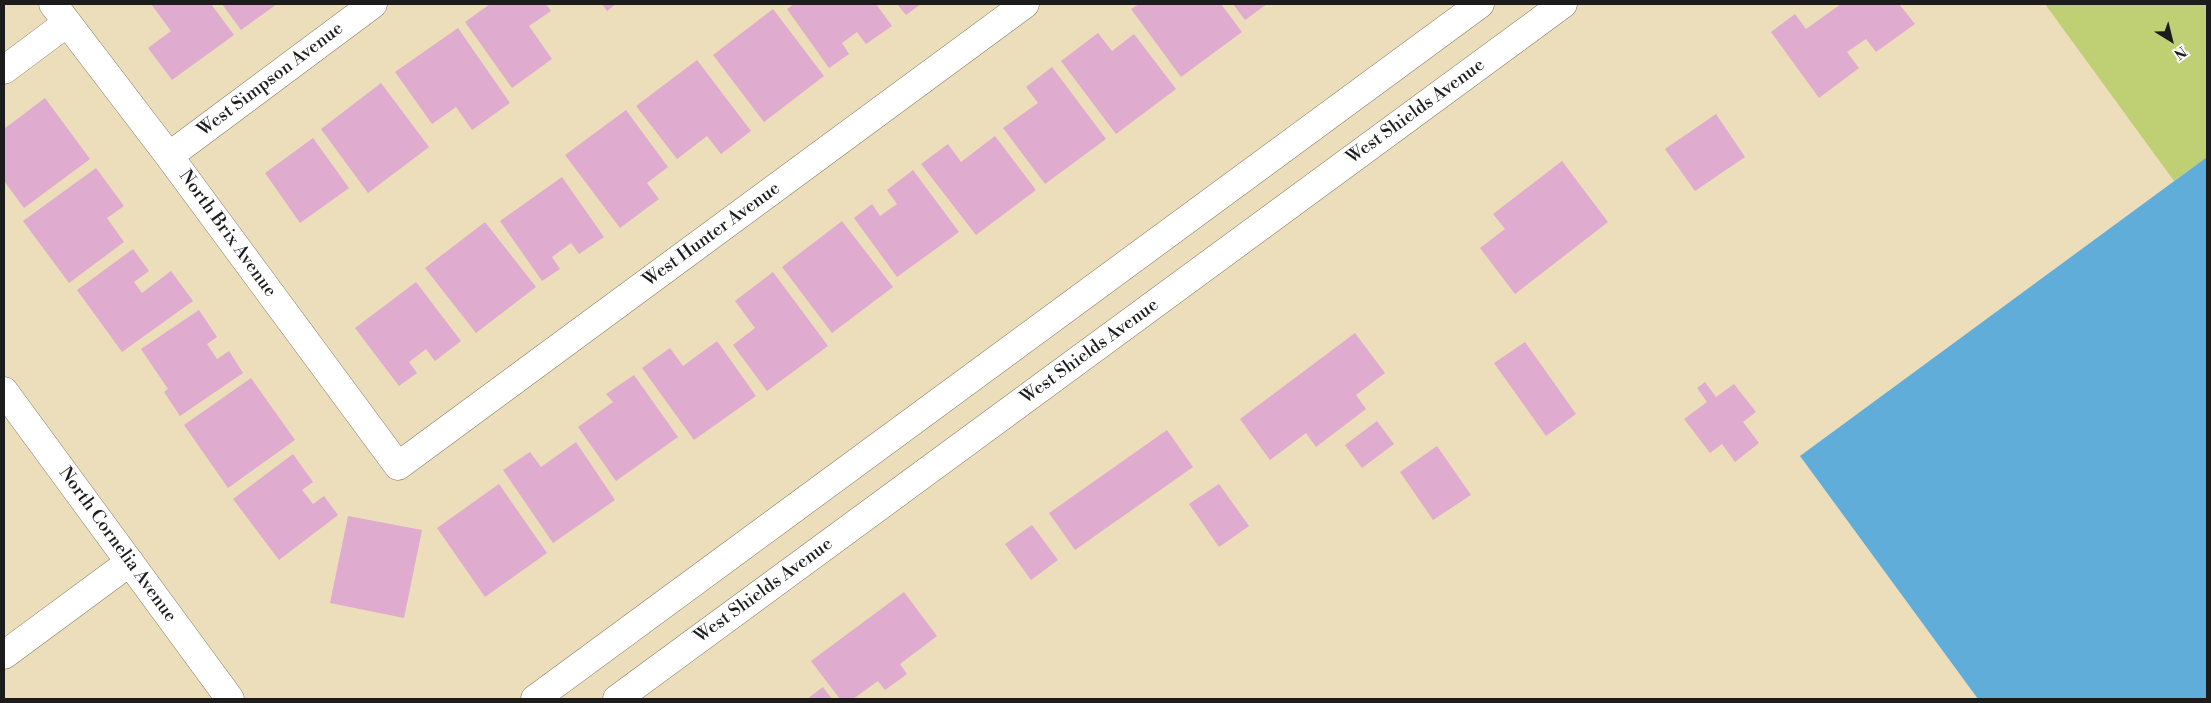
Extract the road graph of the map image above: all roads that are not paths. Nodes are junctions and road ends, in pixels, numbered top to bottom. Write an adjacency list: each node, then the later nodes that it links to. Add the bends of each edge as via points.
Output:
1 (373, 4): 7 (street, West Simpson Avenue)
2 (1025, 4): 9 (street, West Hunter Avenue)
3 (1480, 4): 13 (street)
4 (1563, 4): 14 (street, West Shields Avenue)
5 (60, 13): 6 (street); 7 (street, North Brix Avenue)
6 (4, 70)
7 (169, 156): 9 (street, North Brix Avenue)
8 (4, 392): 10 (street, North Cornelia Avenue)
9 (398, 466)
10 (130, 562): 11 (street); 12 (street, North Cornelia Avenue)
11 (4, 655)
12 (230, 699)
13 (535, 699)
14 (617, 699)

